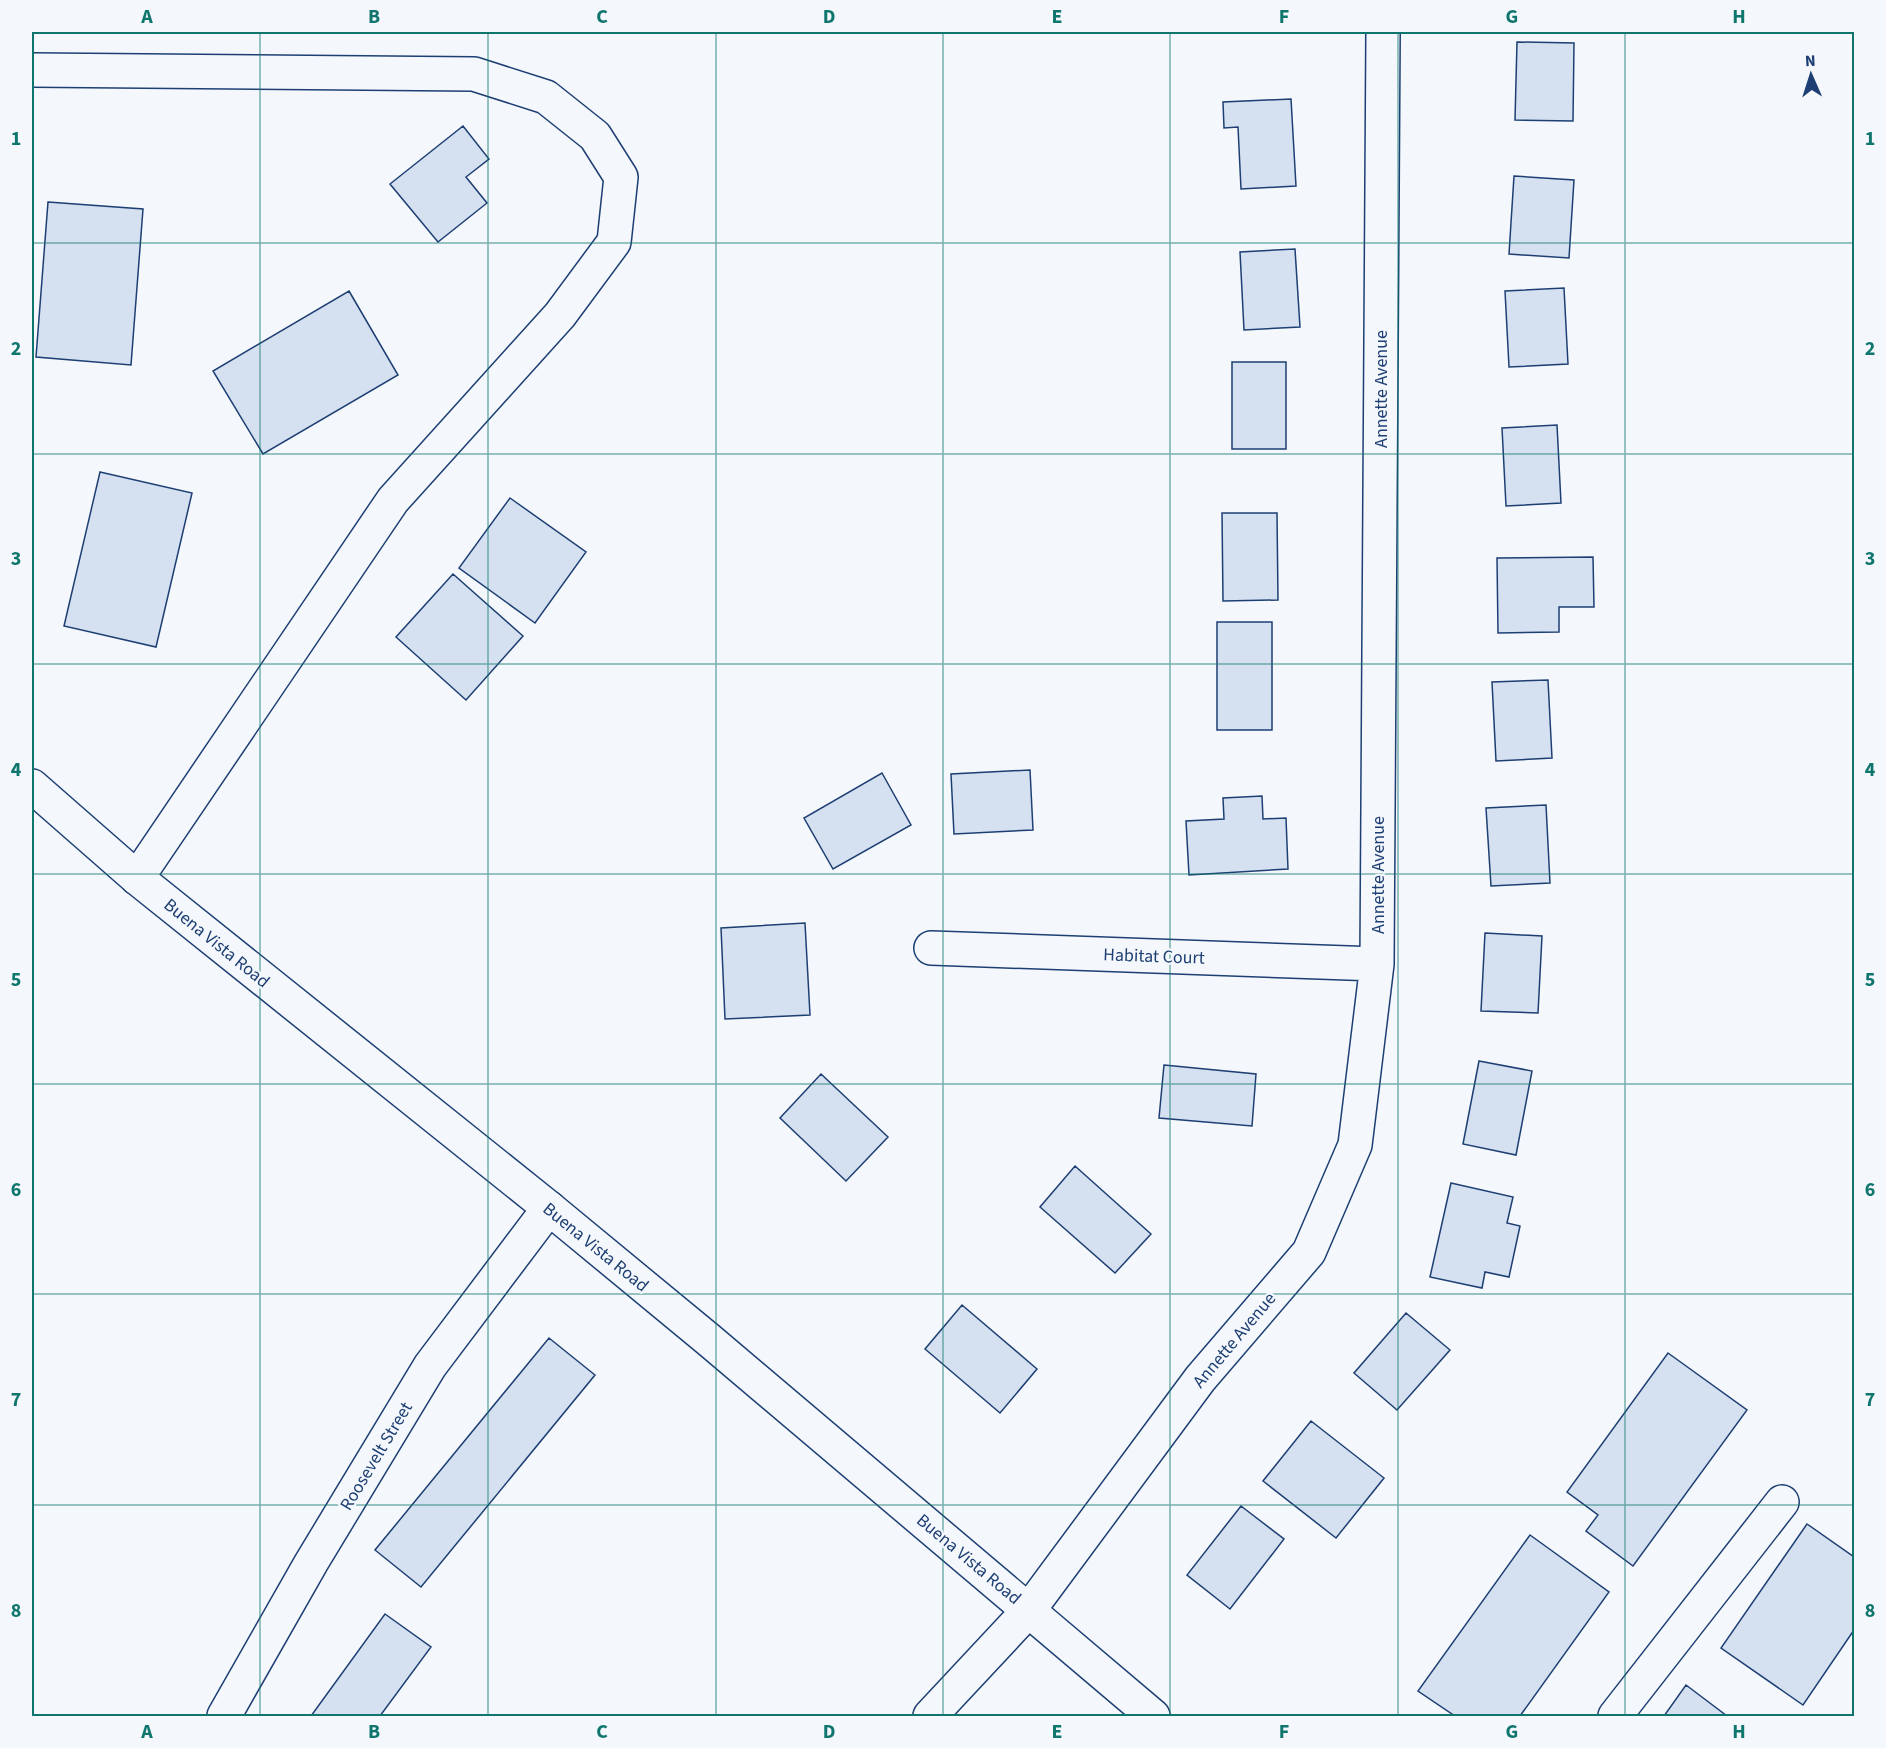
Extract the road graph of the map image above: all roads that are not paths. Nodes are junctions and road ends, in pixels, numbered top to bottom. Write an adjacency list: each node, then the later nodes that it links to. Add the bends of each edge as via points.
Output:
1 (1383, 32): 6 (street, Annette Avenue)
2 (32, 70): 4 (street, via 474,74 546,97 595,136 621,177 614,242 560,315 393,500)
3 (32, 786): 4 (street, Buena Vista Road)
4 (137, 879): 7 (street, Buena Vista Road)
5 (931, 948): 6 (street, Habitat Court)
6 (1377, 964): 9 (street, Annette Avenue, via 1355,1145 1309,1252 1200,1379)
7 (549, 1208): 9 (street, Buena Vista Road); 10 (street, Roosevelt Street, via 430,1366)
8 (1782, 1502): 13 (street)
9 (1029, 1610): 11 (street); 12 (street, Buena Vista Road)
10 (224, 1716)
11 (930, 1716)
12 (1154, 1716)
13 (1615, 1716)

